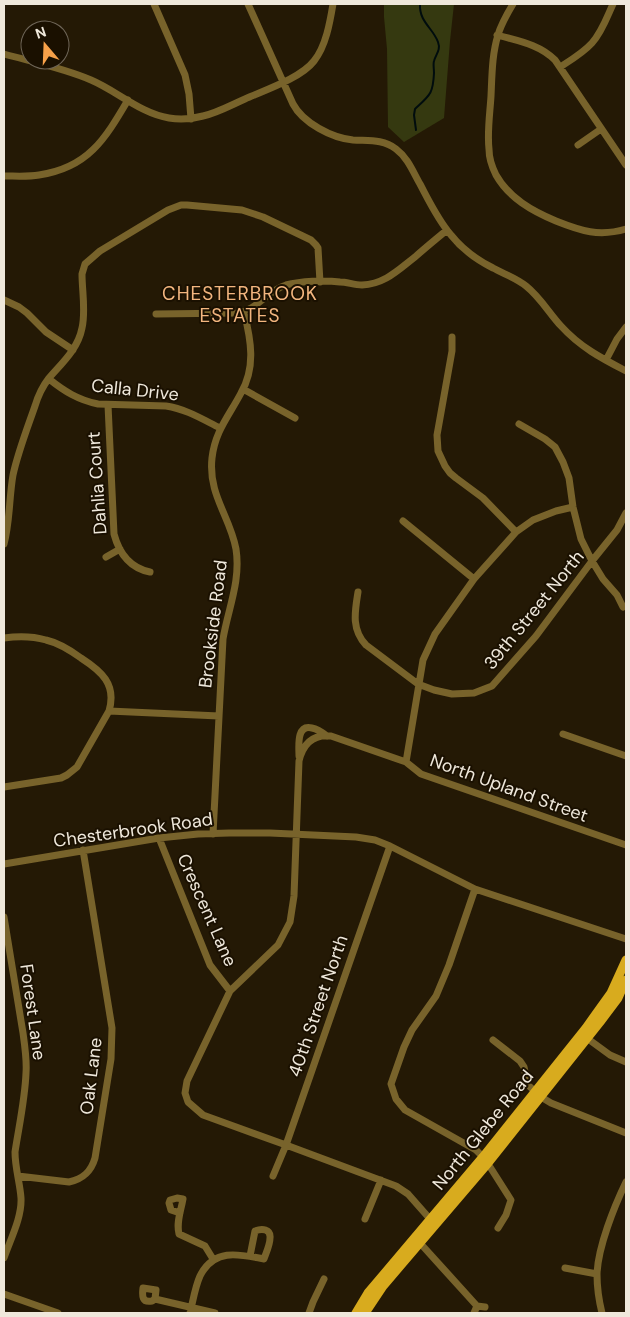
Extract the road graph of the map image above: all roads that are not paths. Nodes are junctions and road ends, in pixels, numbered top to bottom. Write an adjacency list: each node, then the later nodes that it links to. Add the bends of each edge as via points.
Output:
1 (154, 4): 11 (street, via 185,74)
2 (248, 4): 9 (street)
3 (333, 4): 9 (street, via 318,56 302,72)
4 (513, 4): 6 (street)
5 (613, 4): 8 (street, via 593,42)
6 (497, 35): 8 (street, via 538,47); 17 (street, via 488,139 498,178 524,204 547,217 586,232)
7 (4, 54): 10 (street, via 85,78)
8 (560, 67): 12 (street)
9 (283, 81): 11 (street, via 210,114); 16 (street, via 295,108 309,122 344,138 390,145 402,154)
10 (128, 100): 11 (street, via 160,116); 15 (street, via 104,138 81,160 49,174)
11 (191, 119)
12 (602, 129): 13 (street); 14 (street)
13 (578, 144)
14 (626, 165)
15 (4, 176)
16 (447, 230): 18 (street, via 394,274 379,282 362,285); 25 (street, via 474,257 525,286 571,336)
17 (626, 230)
18 (320, 282): 20 (street, via 285,286); 24 (street, via 318,248 313,241 242,210 180,205 100,251 85,264 82,274 82,328)
19 (4, 300): 24 (street, via 19,307 46,332)
20 (244, 312): 21 (street); 28 (street, Brookside Road, via 252,356)
21 (156, 314)
22 (626, 327): 25 (street)
23 (452, 337): 36 (street, via 437,435 440,458 450,473 483,498)
24 (73, 350): 27 (street)
25 (606, 360): 26 (street)
26 (626, 370)
27 (48, 379): 29 (street, Calla Drive, via 79,399); 37 (street, via 39,395 16,464)
28 (243, 390): 30 (street); 32 (street, Brookside Road)
29 (108, 405): 32 (street, Calla Drive, via 176,408); 38 (street, Dahlia Court, via 114,534)
30 (295, 418)
31 (520, 424): 33 (street, via 545,439 563,462 569,478)
32 (220, 428): 48 (street, Brookside Road, via 213,449 211,472 216,496 233,538 237,572 223,639)
33 (572, 507): 36 (street, via 533,520); 40 (street, via 581,539)
34 (626, 513): 40 (street, 39th Street North)
35 (403, 521): 42 (street)
36 (516, 532): 42 (street)
37 (4, 544)
38 (120, 550): 39 (street); 41 (street, Dahlia Court, via 132,565)
39 (106, 557)
40 (592, 561): 44 (street); 46 (street, 39th Street North, via 536,636 492,686 474,693 452,694)
41 (150, 572)
42 (474, 579): 46 (street, via 435,634 423,660)
43 (358, 592): 46 (street, 39th Street North, via 354,616 359,636 366,645)
44 (623, 607)
45 (4, 638): 47 (street, via 48,640 96,668 110,690)
46 (418, 684): 53 (street)
47 (109, 711): 48 (street); 54 (street, via 77,767 68,775)
48 (219, 716): 55 (street, Brookside Road)
49 (563, 734): 51 (street)
50 (327, 736): 52 (street, via 310,741 302,750); 52 (street, North Upland Street, via 313,728 303,730 298,737); 53 (street, North Upland Street)
51 (626, 756)
52 (299, 761): 56 (street, North Upland Street)
53 (406, 762): 58 (street, North Upland Street, via 421,774)
54 (4, 787)
55 (213, 834): 56 (street, Chesterbrook Road); 57 (street, Chesterbrook Road)
56 (297, 835): 59 (street, Chesterbrook Road, via 356,837); 67 (street, North Upland Street, via 290,922 278,944)
57 (159, 838): 60 (street, Chesterbrook Road); 67 (street, Crescent Lane, via 210,965)
58 (626, 845)
59 (390, 846): 62 (street, Chesterbrook Road); 73 (street, 40th Street North)
60 (83, 850): 61 (street, Chesterbrook Road); 75 (street, Oak Lane, via 112,1028 111,1059 95,1158 90,1170 69,1182)
61 (4, 864)
62 (475, 889): 64 (street, Chesterbrook Road); 74 (street, via 450,965 436,996 412,1030 391,1084 396,1099 405,1110 476,1150)
63 (4, 917): 75 (street, Forest Lane, via 26,1051 25,1090 15,1152)
64 (626, 940)
65 (626, 960): 68 (main road, North Glebe Road, via 611,993)
66 (626, 980): 68 (main road, North Glebe Road, via 609,1010)
67 (230, 991): 73 (street, via 187,1081 185,1093 188,1102 203,1115)
68 (584, 1036): 70 (street); 71 (main road, North Glebe Road)
69 (493, 1040): 71 (street, via 520,1061 528,1085)
70 (626, 1062)
71 (538, 1095): 72 (street); 74 (main road, North Glebe Road)
72 (626, 1133)
73 (286, 1145): 76 (street, 40th Street North); 77 (street)
74 (486, 1160): 81 (main road, North Glebe Road); 82 (street, via 511,1200); 83 (main road, North Glebe Road)
75 (18, 1176): 85 (street, Forest Lane, via 21,1208)
76 (273, 1176)
77 (382, 1180): 80 (street); 81 (street, via 408,1194)
78 (626, 1182): 88 (street, via 600,1252)
79 (180, 1214): 86 (street, via 178,1234 205,1246)
80 (366, 1219)
81 (430, 1219): 98 (main road, North Glebe Road, via 368,1292)
82 (498, 1228)
83 (420, 1243): 93 (street); 99 (main road, North Glebe Road)
84 (250, 1256): 86 (street, via 232,1254)
85 (4, 1258)
86 (213, 1259): 94 (street, via 201,1274)
87 (566, 1268): 88 (street)
88 (597, 1274): 100 (street)
89 (324, 1279): 97 (street)
90 (4, 1294): 95 (street)
91 (155, 1298): 94 (street)
92 (485, 1307): 93 (street)
93 (476, 1310)
94 (191, 1311): 96 (street)
95 (58, 1313)
96 (214, 1313)
97 (309, 1313)
98 (356, 1313)
99 (365, 1313)
100 (602, 1313)

